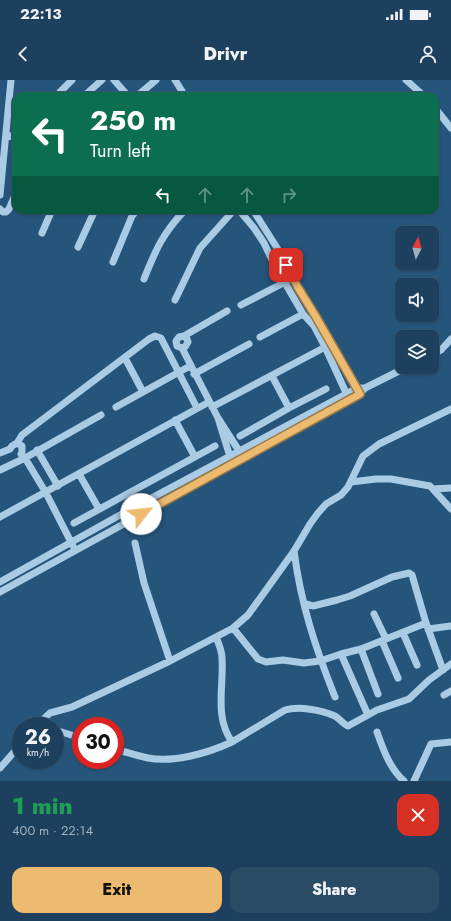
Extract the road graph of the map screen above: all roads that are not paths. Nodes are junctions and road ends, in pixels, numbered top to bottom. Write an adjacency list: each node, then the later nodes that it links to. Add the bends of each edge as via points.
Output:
1 (11, 80): 16 (street)
2 (72, 80): 8 (street)
3 (102, 80): 9 (street)
4 (114, 80): 10 (street)
5 (156, 80): 11 (street)
6 (175, 80): 12 (street)
7 (406, 80): 13 (street)
8 (60, 92)
9 (88, 92)
10 (124, 92)
11 (142, 92)
12 (182, 92)
13 (420, 92)
14 (439, 113): 15 (street)
15 (451, 128)
16 (6, 136): 17 (street); 18 (street)
17 (12, 137)
18 (0, 195)
19 (12, 202): 20 (street, via 6,212)
20 (0, 209)
21 (50, 214): 28 (street)
22 (93, 214): 29 (street)
23 (134, 214): 30 (street)
24 (182, 214): 32 (street, via 158,245)
25 (230, 214): 34 (street, via 200,248)
26 (242, 214): 33 (street, via 264,243)
27 (255, 214): 31 (street)
28 (42, 233)
29 (78, 248)
30 (112, 262)
31 (293, 278): 33 (street); 41 (street)
32 (144, 279)
33 (285, 282): 35 (street); 37 (street)
34 (175, 300)
35 (241, 304)
36 (227, 311): 44 (street, via 178,337 177,346 182,348)
37 (303, 314): 38 (street); 41 (street)
38 (260, 337)
39 (451, 339): 42 (street)
40 (248, 344): 47 (street)
41 (328, 345): 48 (street); 50 (street); 52 (street)
42 (439, 351)
43 (125, 358): 45 (street, via 149,339 158,336); 51 (street); 62 (street, via 22,435)
44 (190, 366): 45 (street); 47 (street)
45 (179, 372): 51 (street); 55 (street)
46 (395, 373): 50 (street)
47 (194, 374): 53 (street)
48 (272, 376): 53 (street); 56 (street)
49 (326, 389): 56 (street)
50 (359, 391): 52 (street)
51 (143, 392): 54 (street)
52 (348, 397): 66 (street); 71 (street)
53 (211, 405): 55 (street); 59 (street)
54 (116, 407)
55 (197, 408): 60 (street)
56 (289, 408): 61 (street)
57 (451, 409): 75 (street, via 369,450 363,456)
58 (100, 415): 65 (street)
59 (218, 418): 66 (street); 69 (street)
60 (175, 420): 70 (street); 74 (street)
61 (240, 436)
62 (17, 444): 64 (street); 68 (street, via 22,446)
63 (215, 446): 70 (street)
64 (10, 449): 67 (street); 68 (street, via 14,455)
65 (38, 450): 68 (street); 76 (street)
66 (239, 451): 69 (street); 71 (street)
67 (0, 453)
68 (23, 456): 73 (street); 79 (street)
69 (229, 456): 72 (street); 84 (street)
70 (195, 457): 80 (street)
71 (243, 458): 72 (street)
72 (233, 464): 86 (street)
73 (0, 470)
74 (79, 474): 76 (street); 80 (street)
75 (351, 482): 78 (street, via 391,478 430,486); 87 (street, via 318,513)
76 (58, 486): 79 (street)
77 (451, 488): 78 (street)
78 (433, 489): 81 (street)
79 (46, 493): 82 (street); 84 (street)
80 (99, 509): 83 (street)
81 (451, 509)
82 (0, 517)
83 (74, 523)
84 (71, 542): 86 (street); 88 (street)
85 (135, 543): 100 (street, via 144,583)
86 (76, 550): 89 (street)
87 (294, 550): 90 (street); 94 (street, via 248,615)
88 (0, 582)
89 (0, 592)
90 (304, 603): 92 (street, via 313,606 337,600 392,577 410,573); 101 (street)
91 (374, 614): 97 (street)
92 (427, 626): 93 (street); 95 (street); 104 (street)
93 (451, 626)
94 (233, 628): 96 (street); 101 (street, via 263,662)
95 (403, 633): 97 (street); 103 (street)
96 (216, 637): 100 (street); 113 (street, via 222,657 220,706)
97 (384, 640): 98 (street); 105 (street)
98 (362, 649): 99 (street); 107 (street)
99 (341, 654): 101 (street); 110 (street)
100 (170, 661): 111 (street, via 72,707 50,713)
101 (320, 661): 109 (street)
102 (451, 664): 104 (street)
103 (417, 665)
104 (443, 670): 110 (street, via 409,699)
105 (398, 678)
106 (451, 691): 108 (street)
107 (378, 694)
108 (444, 695)
109 (335, 697)
110 (368, 715): 113 (street, via 348,726 334,716 291,708)
111 (47, 717)
112 (377, 732): 118 (street, via 386,756)
113 (232, 742): 115 (street, via 192,756 159,759)
114 (451, 742): 119 (street, via 431,744)
115 (124, 751)
116 (12, 754): 117 (street)
117 (0, 768)
118 (404, 781)
119 (414, 781)

